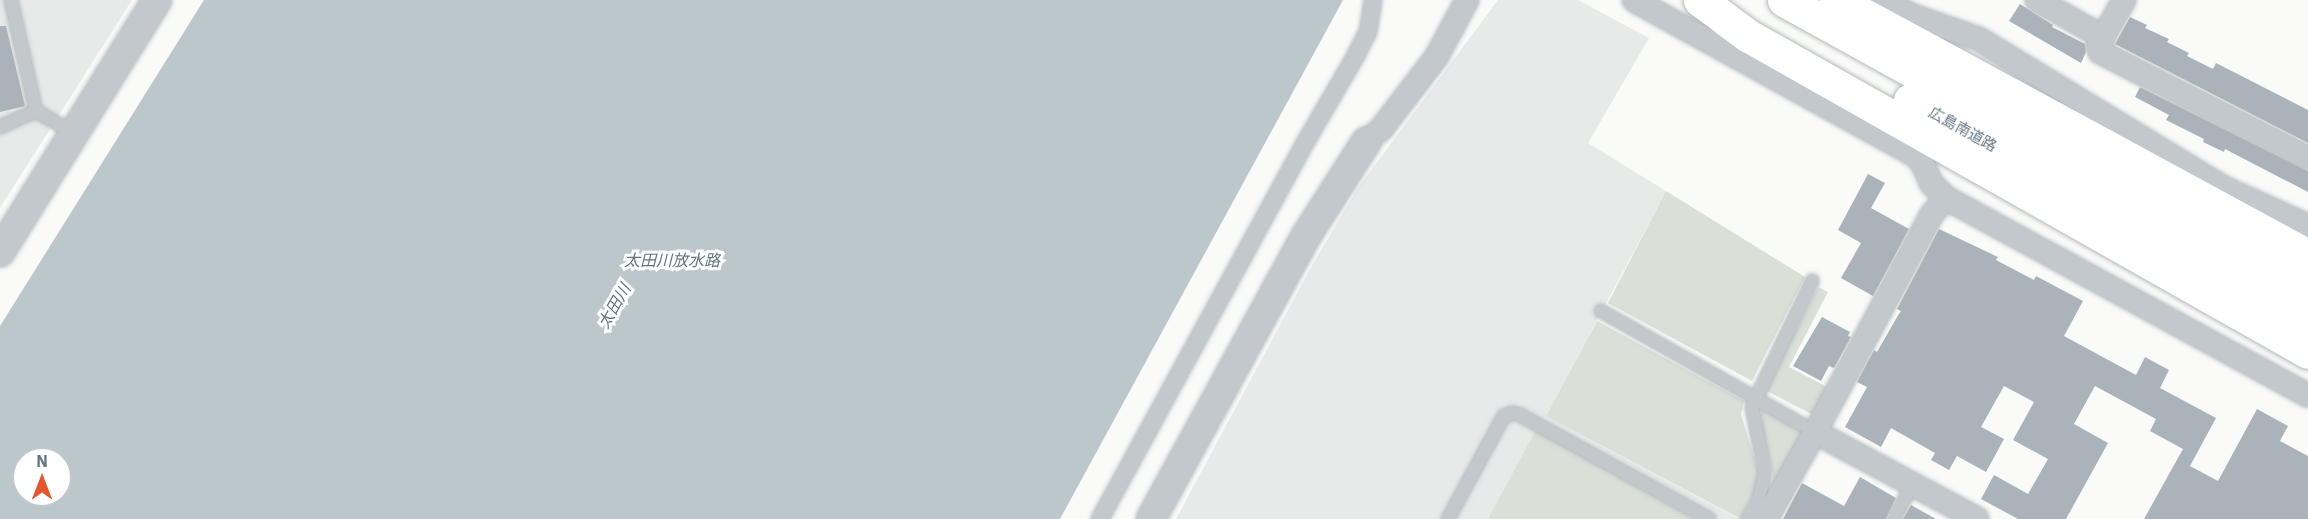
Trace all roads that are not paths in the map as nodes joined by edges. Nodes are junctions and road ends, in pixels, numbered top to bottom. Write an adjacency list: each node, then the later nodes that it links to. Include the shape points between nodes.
1 (11, 0): 16 (lane)
2 (157, 0): 19 (street)
3 (1373, 0): 36 (street, via 1368,32 1355,57)
4 (1457, 0): 20 (street, via 1375,121)
5 (1467, 0): 20 (street, via 1437,56 1382,128)
6 (1634, 0): 22 (street, via 1915,155 1931,183)
7 (1700, 0): 31 (highway, via 1746,35)
8 (1723, 0): 24 (highway, 広島南道路)
9 (1784, 0): 24 (highway, 広島南道路)
10 (1836, 0): 17 (highway)
11 (2037, 0): 14 (street)
12 (2124, 0): 14 (street)
13 (1894, 3): 15 (street, via 1979,39)
14 (2103, 38): 21 (street, via 2098,46 2100,52)
15 (2091, 107): 17 (street, via 2071,118); 23 (street, via 2222,187)
16 (36, 111): 18 (lane); 19 (lane)
17 (2054, 118): 26 (highway)
18 (0, 127)
19 (74, 133): 25 (street)
20 (1366, 142): 37 (street, via 1306,236)
21 (2308, 158)
22 (1946, 198): 32 (street); 34 (street, via 1932,214)
23 (2308, 226)
24 (2207, 248): 28 (highway); 30 (highway)
25 (0, 252)
26 (2308, 256)
27 (1812, 281): 33 (lane)
28 (2308, 289)
29 (1601, 311): 33 (lane)
30 (2308, 318)
31 (2308, 352)
32 (2308, 395)
33 (1755, 398): 34 (lane); 40 (lane, via 1752,416 1766,473)
34 (1815, 432): 35 (street); 41 (street)
35 (1913, 484): 42 (lane); 43 (street)
36 (1100, 519)
37 (1151, 519)
38 (1448, 519): 39 (lane, via 1504,416 1512,413)
39 (1709, 519)
40 (1748, 519)
41 (1766, 519)
42 (1894, 519)
43 (1977, 519)

